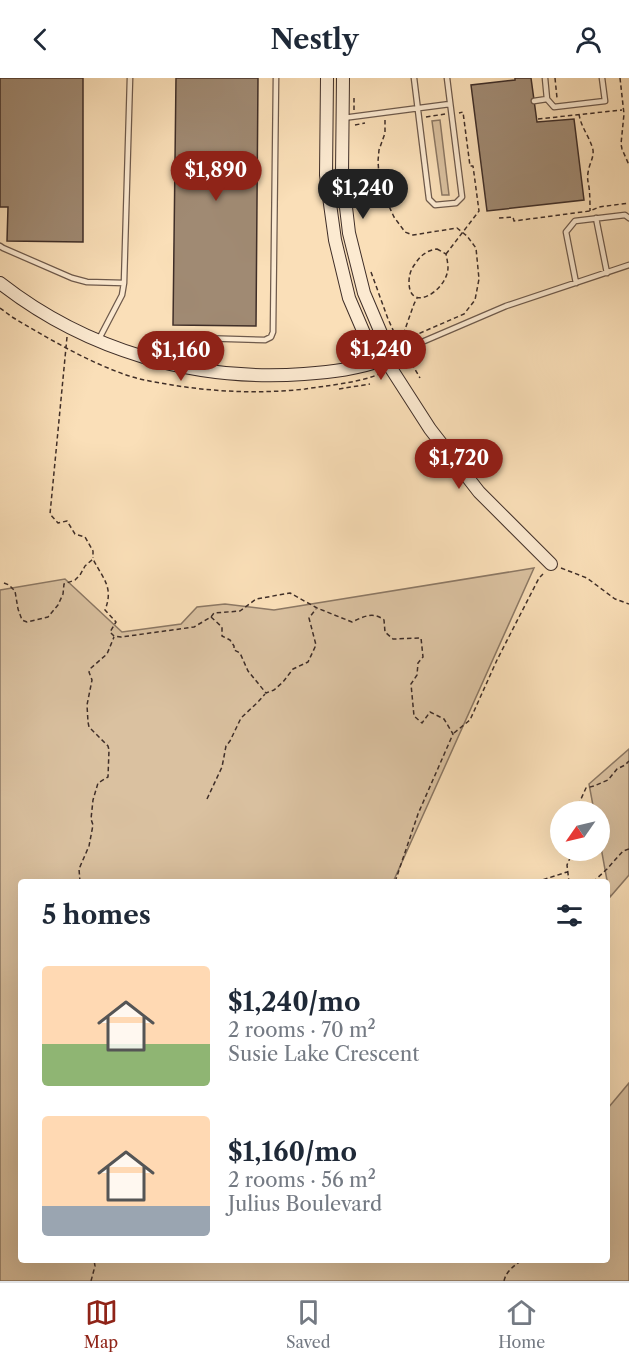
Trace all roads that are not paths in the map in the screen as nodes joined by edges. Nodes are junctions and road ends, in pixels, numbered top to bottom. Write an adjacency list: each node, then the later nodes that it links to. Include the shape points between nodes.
1 (130, 78): 20 (lane)
2 (276, 78): 24 (lane, via 273,332 265,340 198,338 183,347)
3 (327, 78): 23 (street, via 326,175 335,240 349,298 367,340)
4 (343, 78): 13 (street)
5 (414, 78): 12 (lane)
6 (447, 78): 11 (lane)
7 (544, 78): 9 (lane)
8 (602, 78): 9 (lane, via 605,101 554,106)
9 (547, 99): 10 (lane)
10 (534, 101)
11 (450, 104): 12 (lane); 12 (lane, via 462,196 456,203 435,206 429,199)
12 (418, 108): 13 (lane)
13 (349, 118): 23 (street, via 342,173 350,233 364,293 381,333)
14 (596, 218): 15 (lane); 18 (lane); 21 (lane, via 575,221 566,232)
15 (629, 218)
16 (0, 246): 20 (lane, via 72,278)
17 (629, 265): 18 (lane)
18 (607, 273): 21 (lane)
19 (0, 283): 22 (street, via 36,309)
20 (124, 283): 22 (lane, via 122,296)
21 (576, 283): 23 (lane, via 506,306)
22 (98, 341): 24 (street)
23 (385, 359): 24 (street, via 348,369 283,375 227,374); 25 (street, via 430,429 479,492)
24 (168, 364)
25 (551, 564)

